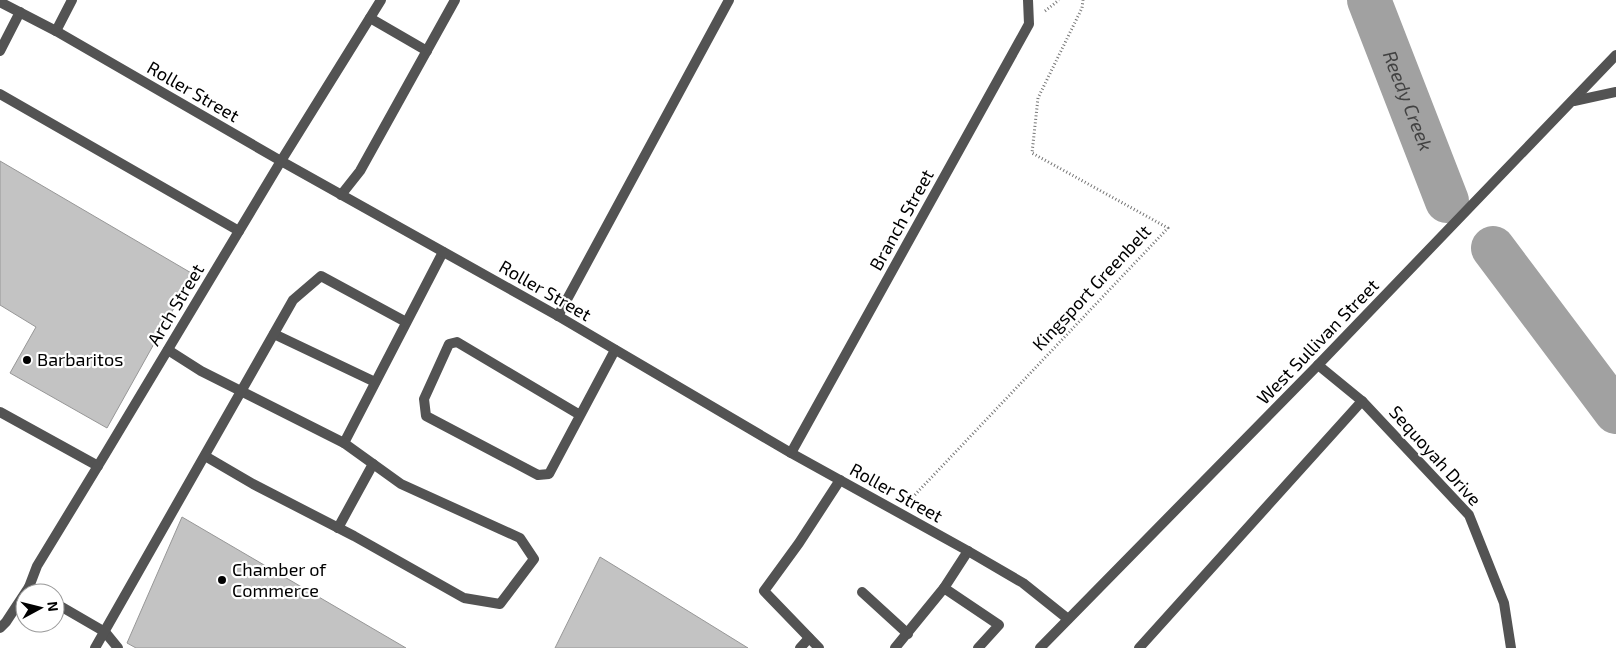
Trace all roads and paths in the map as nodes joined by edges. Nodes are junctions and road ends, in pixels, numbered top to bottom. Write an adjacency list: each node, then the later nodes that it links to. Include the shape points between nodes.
1 (72, 0): 10 (street)
2 (382, 0): 9 (street, Arch Street)
3 (455, 0): 12 (street)
4 (728, 0): 21 (street)
5 (1028, 0): 33 (street, Branch Street, via 1029,24)
6 (1083, 0): 38 (path, Kingsport Greenbelt, via 1038,98 1032,153 1168,228)
7 (0, 2): 8 (street, Roller Street)
8 (20, 12): 10 (street, Roller Street); 11 (street)
9 (370, 18): 12 (street); 17 (street, Arch Street)
10 (56, 31): 17 (street, Roller Street)
11 (0, 51)
12 (427, 51): 18 (street, via 360,171)
13 (1616, 55): 16 (street, West Sullivan Street)
14 (1616, 92): 16 (street)
15 (0, 94): 19 (street)
16 (1574, 101): 26 (street, West Sullivan Street)
17 (281, 162): 18 (street, Roller Street); 19 (street, Arch Street)
18 (341, 195): 20 (street, Roller Street)
19 (239, 231): 24 (street, Arch Street)
20 (443, 252): 21 (street, Roller Street); 22 (street)
21 (558, 316): 25 (street, Roller Street)
22 (406, 322): 23 (street, via 321,276 293,300); 27 (street)
23 (274, 334): 27 (street); 28 (street)
24 (168, 350): 28 (street); 36 (street, Arch Street)
25 (615, 350): 31 (street); 33 (street, Roller Street)
26 (1318, 365): 29 (street, Sequoyah Drive); 46 (street, West Sullivan Street)
27 (375, 382): 32 (street)
28 (241, 392): 32 (street); 34 (street)
29 (1362, 401): 58 (street); 59 (street, Sequoyah Drive, via 1469,515 1504,602)
30 (0, 412): 36 (street)
31 (580, 415): 31 (street, via 549,474 538,475 426,416 424,399 449,344 457,342)
32 (344, 443): 35 (street)
33 (791, 453): 37 (street, Roller Street)
34 (205, 456): 39 (street); 48 (street)
35 (373, 464): 39 (street); 39 (street, via 401,484 520,538 534,559 500,604 464,598)
36 (98, 466): 41 (street, Arch Street, via 37,566)
37 (840, 480): 38 (street, Roller Street); 50 (street, via 764,591)
38 (899, 512): 40 (street, Roller Street)
39 (338, 528)
40 (968, 551): 42 (street); 46 (street, Roller Street, via 1023,583)
41 (31, 583)
42 (944, 588): 49 (street); 56 (street, via 999,625)
43 (862, 592): 49 (street)
44 (15, 608): 47 (street, Arch Street)
45 (65, 609): 48 (street)
46 (1068, 619): 57 (street, West Sullivan Street)
47 (0, 628)
48 (104, 632): 51 (street); 52 (street)
49 (908, 634): 55 (street)
50 (809, 638): 53 (street); 54 (street)
51 (94, 648)
52 (118, 648)
53 (800, 648)
54 (818, 648)
55 (896, 648)
56 (978, 648)
57 (1040, 648)
58 (1139, 648)
59 (1511, 648)

